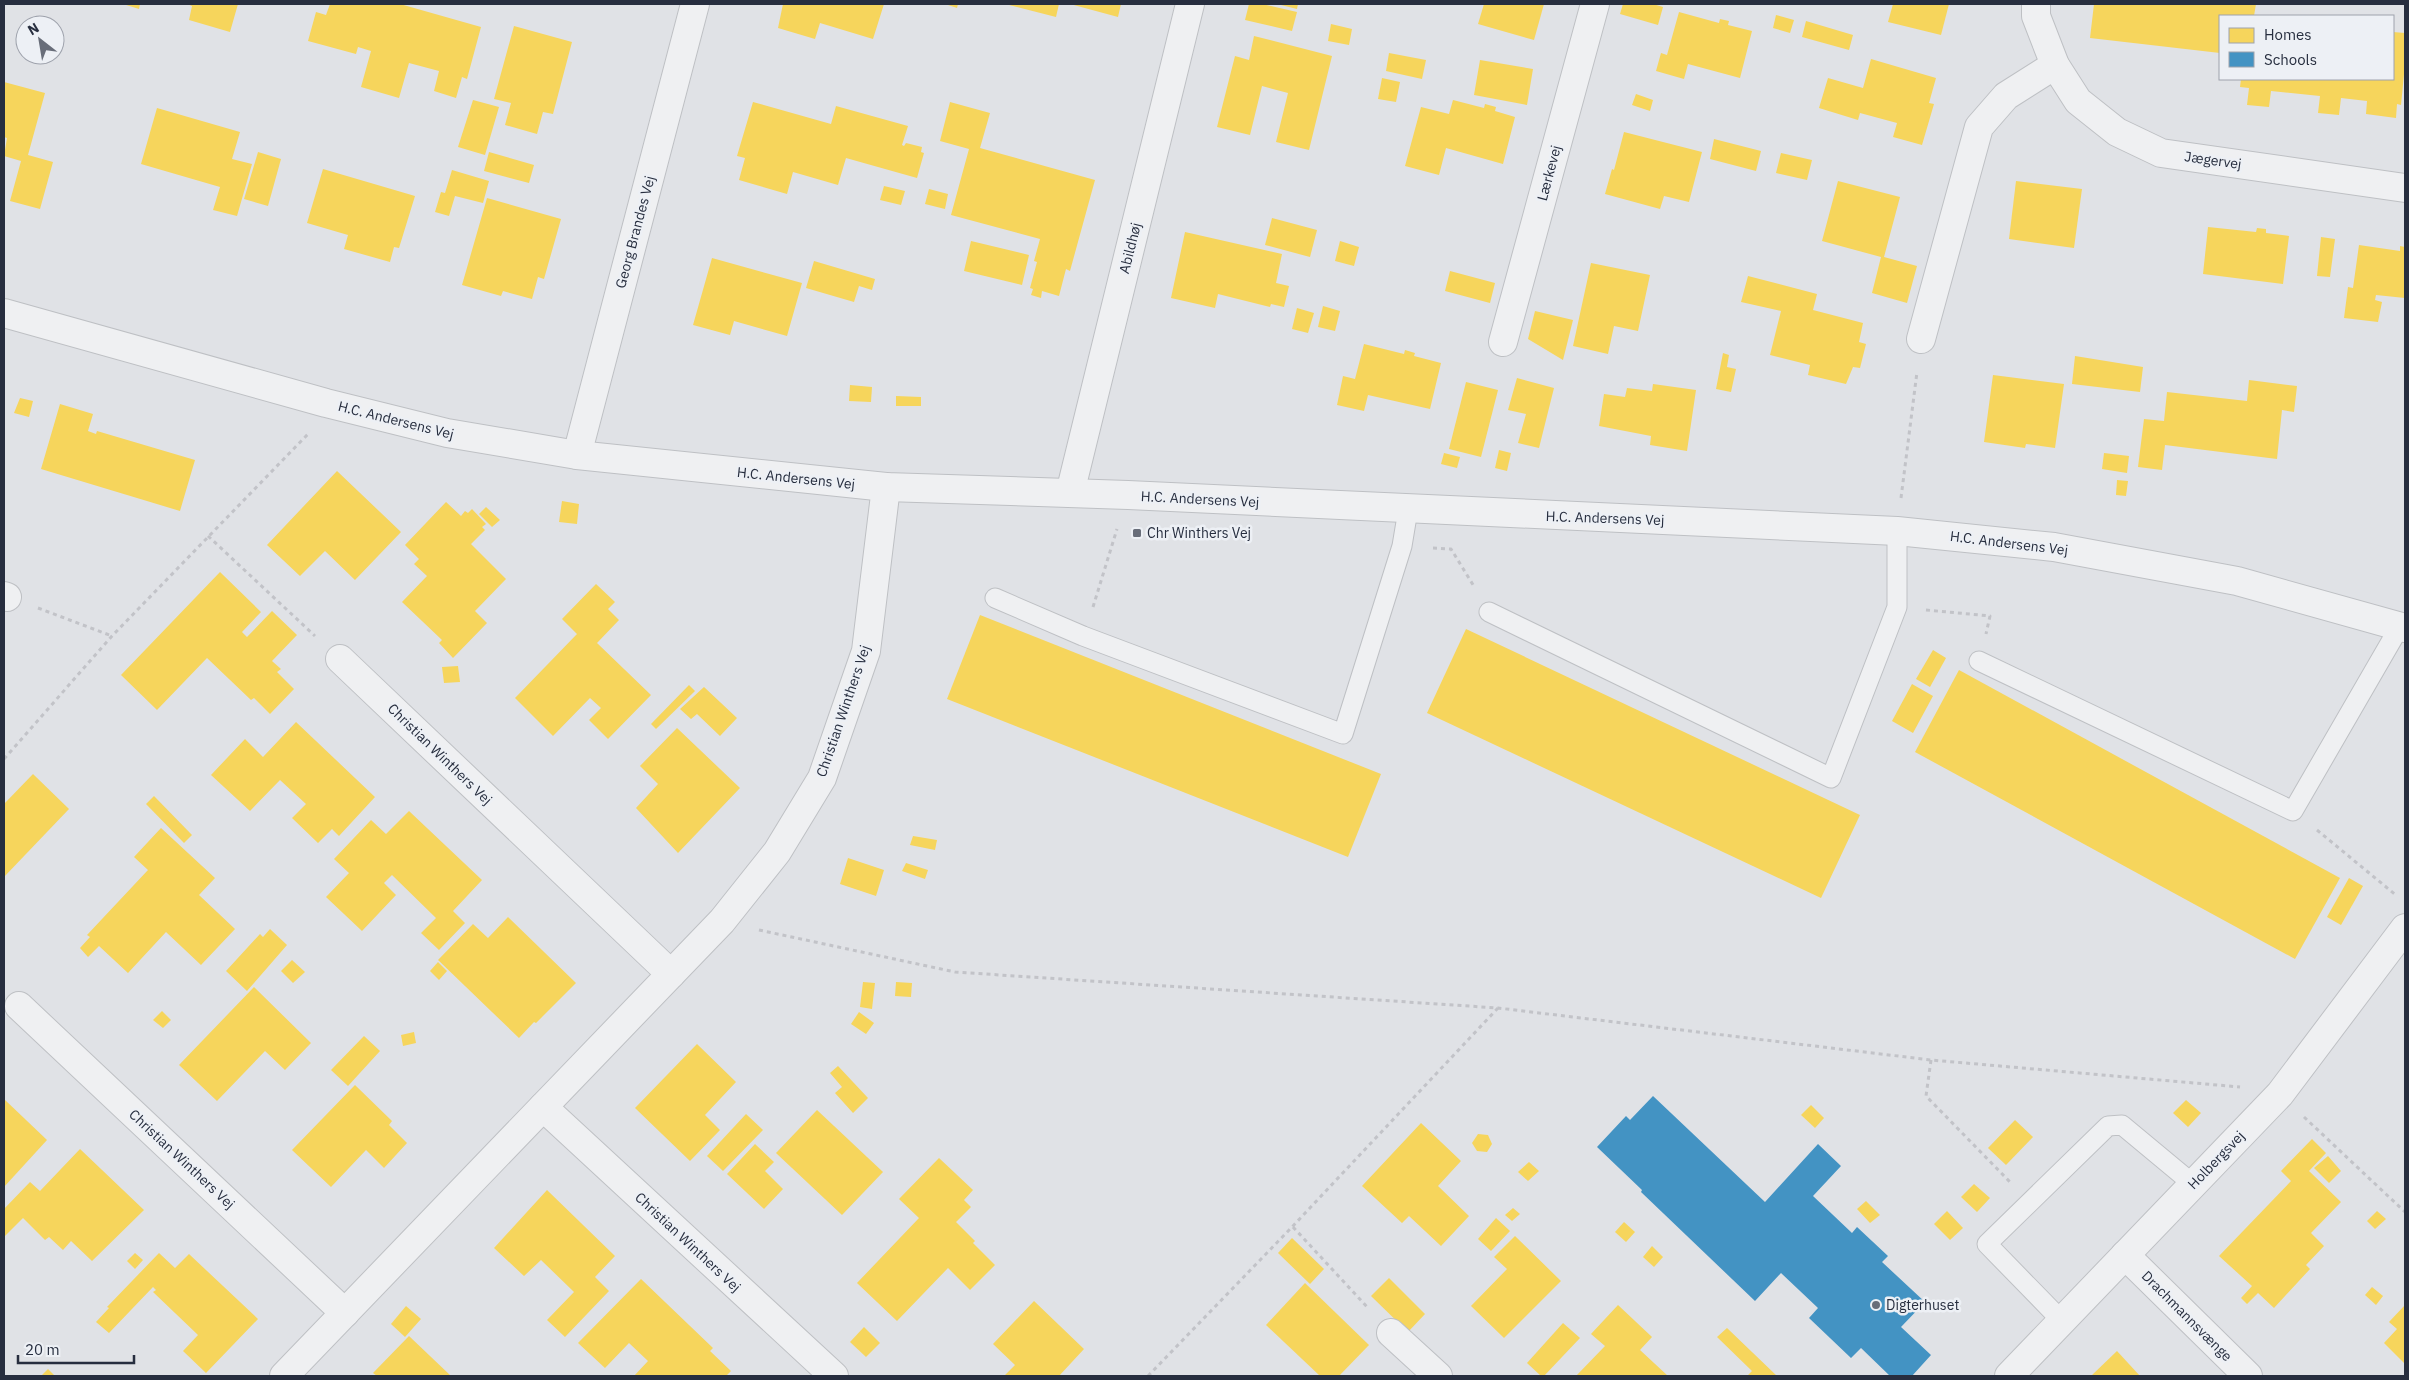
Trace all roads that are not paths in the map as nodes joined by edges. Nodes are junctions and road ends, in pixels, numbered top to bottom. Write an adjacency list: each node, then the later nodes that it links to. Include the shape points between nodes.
1 (1190, 4): 12 (street, Abildhøj)
2 (1595, 4): 9 (street, Lærkevej)
3 (2036, 4): 5 (street, Jægervej, via 2036,16)
4 (687, 6): 10 (street, Georg Brandes Vej)
5 (2055, 65): 6 (street, Jægervej, via 2078,101 2117,132 2161,153); 8 (street, via 2006,96 1979,127)
6 (2405, 188)
7 (4, 313): 10 (street, H.C. Andersens Vej, via 326,403 447,433)
8 (1921, 340)
9 (1503, 342)
10 (577, 455): 11 (street, H.C. Andersens Vej)
11 (886, 487): 12 (street, H.C. Andersens Vej); 21 (street, Christian Winthers Vej, via 866,651 822,778 777,852 722,922)
12 (1070, 493): 13 (street, H.C. Andersens Vej)
13 (1408, 510): 14 (street, H.C. Andersens Vej); 15 (lane, via 1402,546 1343,734 1083,636)
14 (1897, 531): 16 (lane, via 1897,607 1831,778); 17 (street, H.C. Andersens Vej, via 2054,546 2217,577)
15 (995, 598)
16 (1489, 612)
17 (2403, 627): 19 (lane, via 2293,811)
18 (340, 659): 21 (street, Christian Winthers Vej)
19 (1979, 661)
20 (2405, 928): 24 (street, Holbergsvej, via 2280,1094)
21 (671, 974): 23 (street, Christian Winthers Vej)
22 (19, 1006): 26 (street, Christian Winthers Vej)
23 (543, 1107): 26 (street, Christian Winthers Vej); 30 (street, Christian Winthers Vej)
24 (2193, 1184): 25 (street, Holbergsvej); 27 (lane, via 2122,1125 2108,1126 1987,1244)
25 (2125, 1255): 27 (street, Holbergsvej); 33 (street, Drachmannsvænge)
26 (346, 1312): 29 (street, Christian Winthers Vej)
27 (2062, 1321): 32 (street, Holbergsvej)
28 (1391, 1333): 31 (street)
29 (284, 1376)
30 (834, 1376)
31 (1438, 1376)
32 (2009, 1376)
33 (2248, 1376)

